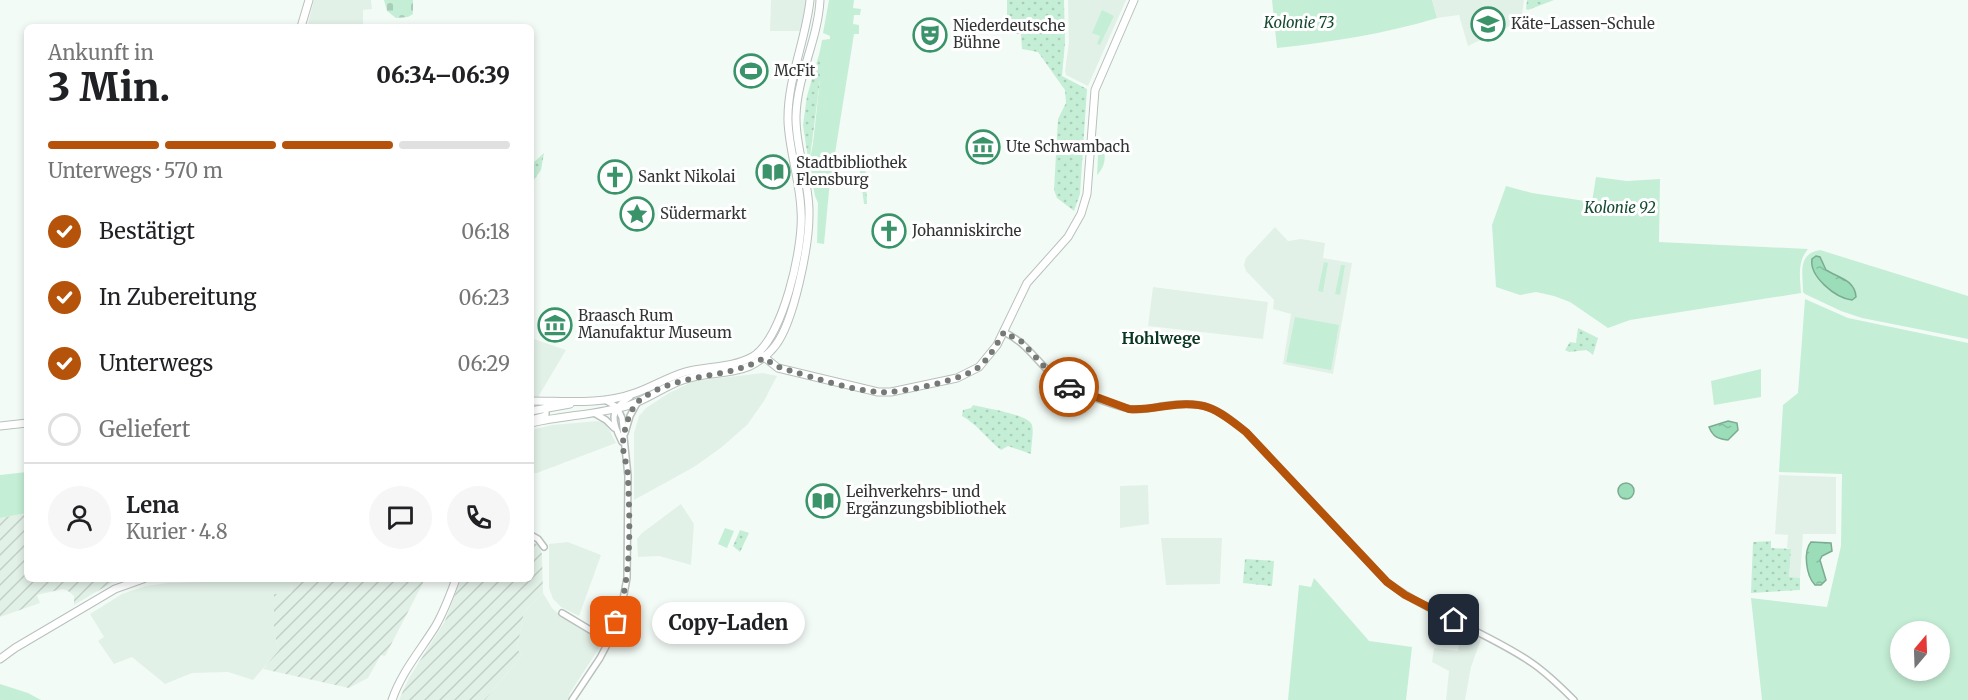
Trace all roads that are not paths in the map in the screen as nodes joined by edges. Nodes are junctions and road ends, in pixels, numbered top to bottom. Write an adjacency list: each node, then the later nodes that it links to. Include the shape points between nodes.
1 (309, 0): 5 (main road)
2 (810, 0): 7 (main road, via 788,119 801,203 800,242 777,326)
3 (820, 0): 7 (main road, via 796,114 809,203 808,239 785,327 776,345)
4 (1134, 0): 6 (main road, via 1095,90 1089,178 1081,214 1068,237 1027,283)
5 (302, 24)
6 (1004, 332): 7 (main road, via 988,357 969,374 891,392 867,390 788,370); 33 (street, via 1022,342 1060,382 1078,390 1139,410 1197,403 1229,418 1387,582 1519,655)
7 (764, 355): 8 (main road, via 685,372); 10 (main road, via 753,365 684,380)
8 (635, 393): 9 (main road); 13 (street)
9 (603, 400): 12 (main road); 13 (street)
10 (638, 401): 13 (main road); 21 (street)
11 (534, 402): 12 (main road)
12 (546, 404): 14 (main road); 16 (street, via 545,416)
13 (617, 408): 15 (main road); 20 (street); 21 (street, via 622,418)
14 (534, 410)
15 (594, 413): 17 (main road); 20 (street)
16 (534, 420)
17 (534, 421)
18 (24, 423): 19 (main road)
19 (0, 426)
20 (617, 430): 21 (street)
21 (623, 443): 27 (street, via 628,476 628,571 621,610)
22 (534, 537): 23 (street)
23 (544, 547)
24 (134, 582): 28 (main road, via 115,589)
25 (455, 582): 31 (main road, via 436,624 402,676)
26 (562, 613): 27 (street)
27 (608, 643): 32 (street)
28 (15, 648): 29 (main road); 30 (main road)
29 (0, 653)
30 (0, 659)
31 (392, 700)
32 (572, 700)
33 (1574, 700)

